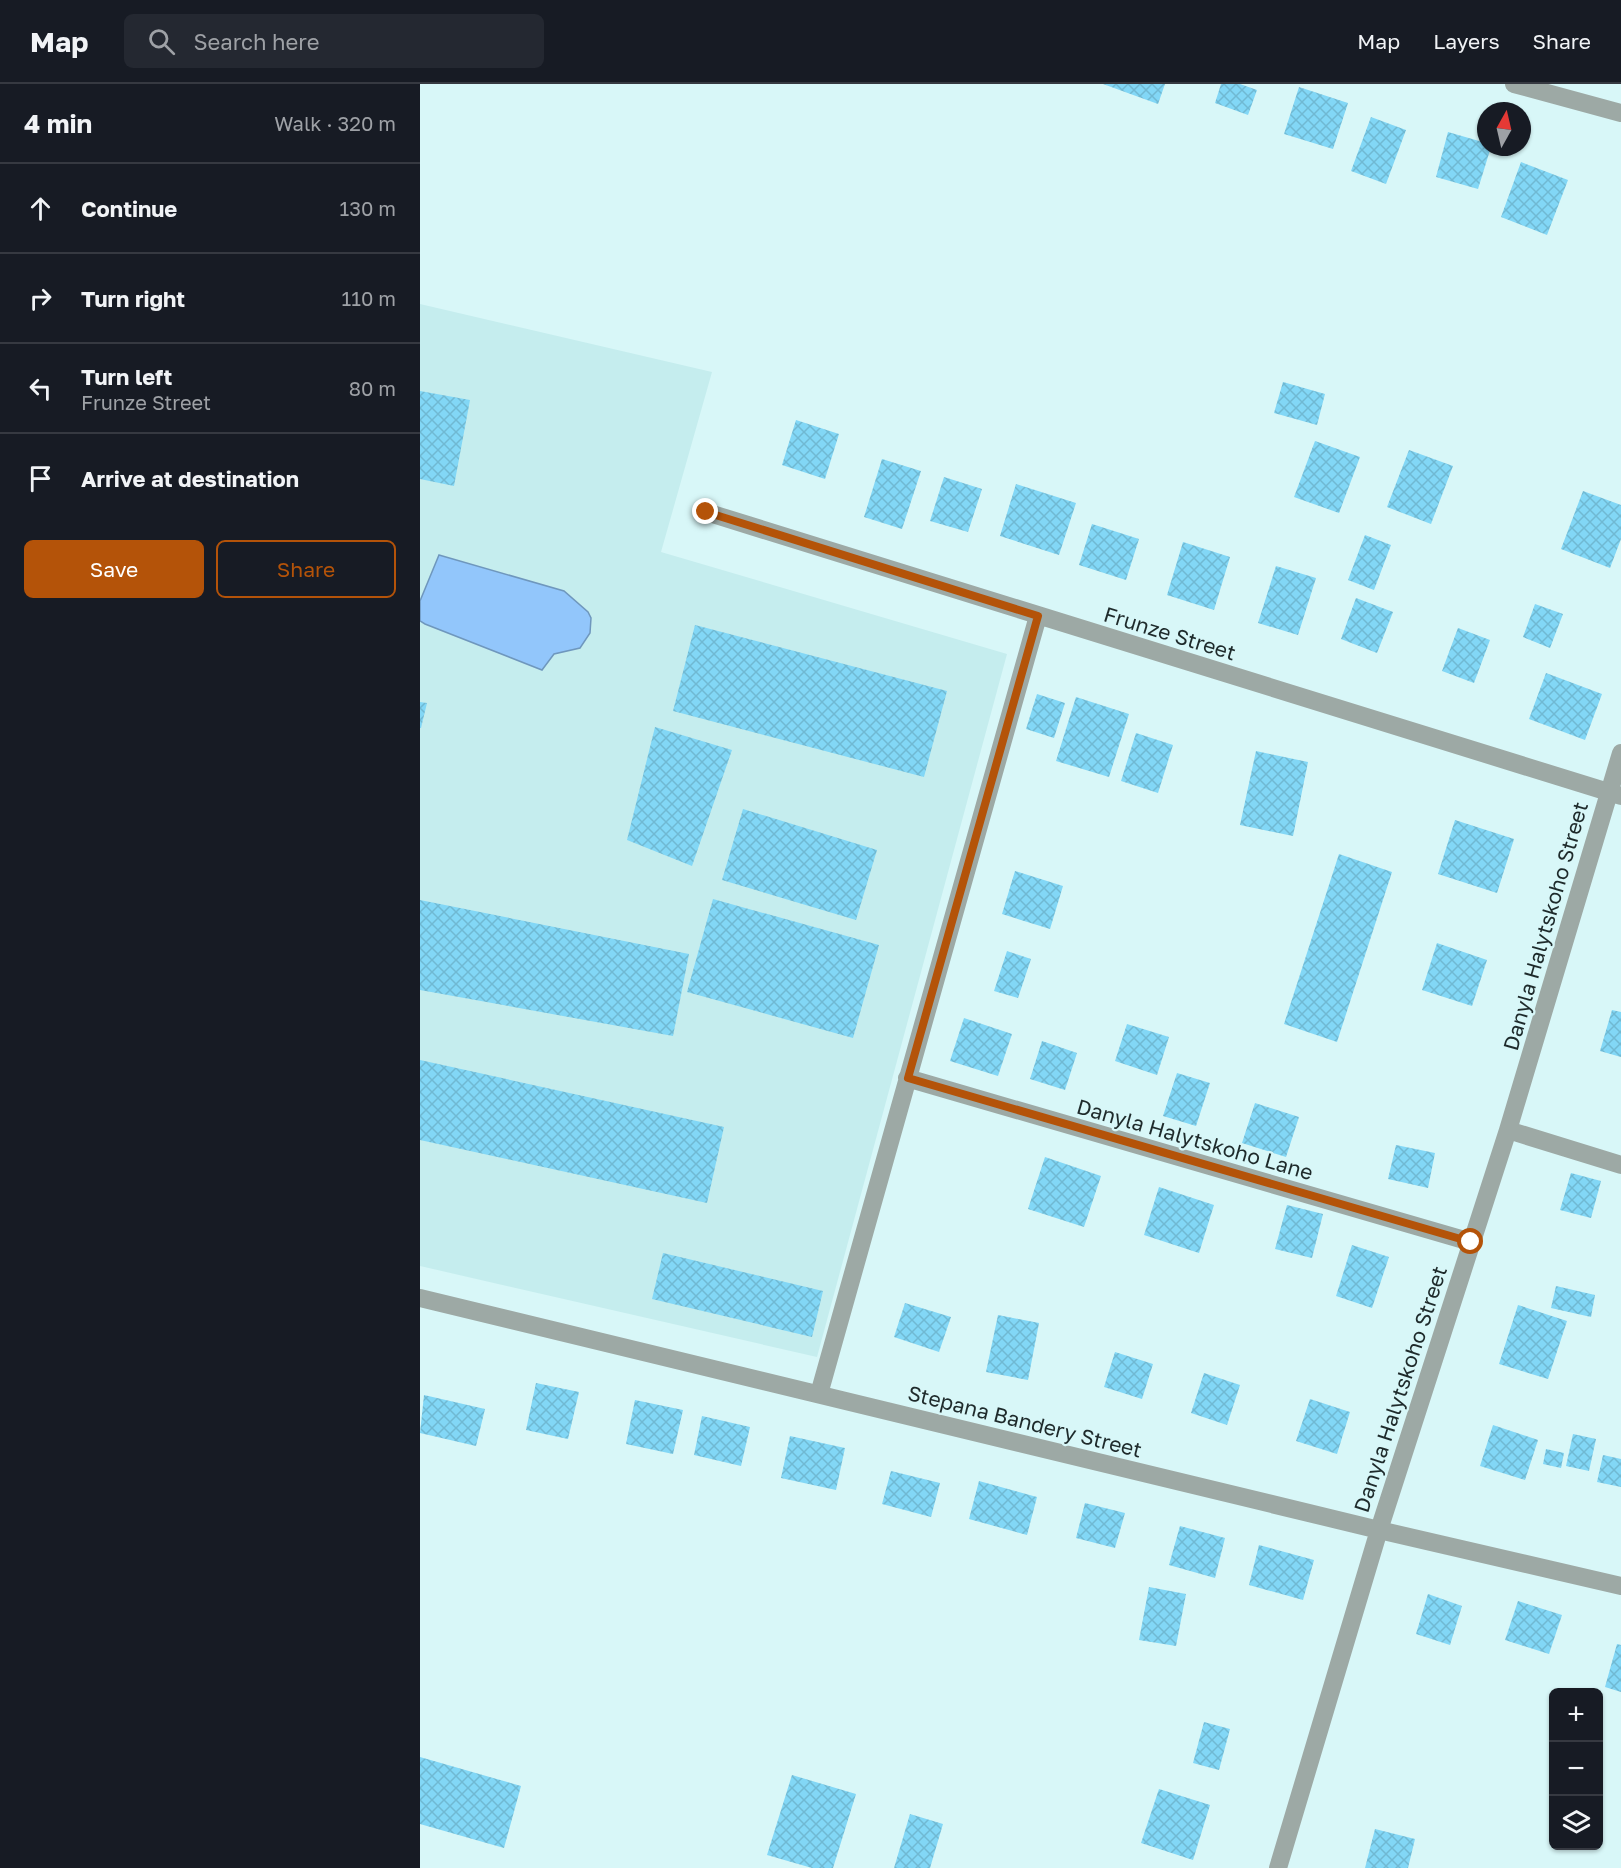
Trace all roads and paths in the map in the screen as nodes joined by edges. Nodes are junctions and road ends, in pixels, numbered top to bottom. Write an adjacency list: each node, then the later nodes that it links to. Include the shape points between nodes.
1 (1514, 84): 2 (street)
2 (1621, 113)
3 (706, 512): 4 (street, Frunze Street)
4 (1038, 616): 6 (street, Frunze Street); 7 (street)
5 (1621, 753): 6 (street, Danyla Halytskoho Street)
6 (1614, 794): 8 (street, Danyla Halytskoho Street)
7 (908, 1078): 10 (street, Danyla Halytskoho Lane); 12 (street)
8 (1508, 1130): 9 (street); 10 (street, Danyla Halytskoho Street)
9 (1621, 1165)
10 (1471, 1242): 13 (street, Danyla Halytskoho Street)
11 (420, 1298): 12 (street, Stepana Bandery Street)
12 (819, 1394): 13 (street, Stepana Bandery Street)
13 (1379, 1530): 14 (street, Stepana Bandery Street); 15 (street, Danyla Halytskoho Street)
14 (1621, 1586)
15 (1278, 1868)

